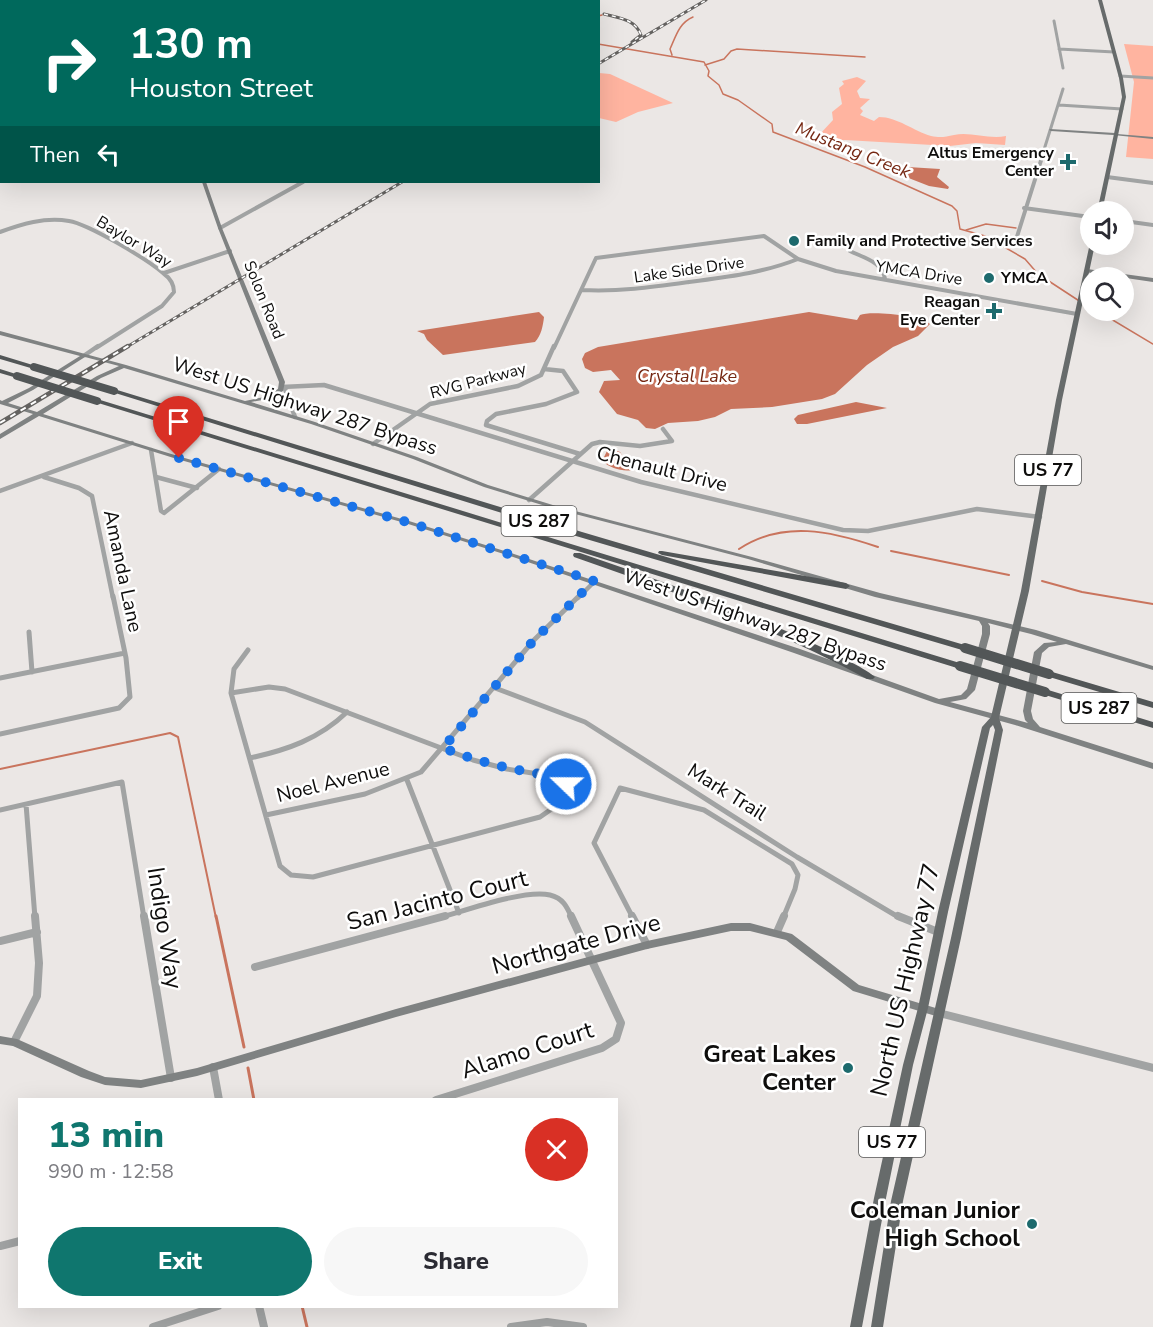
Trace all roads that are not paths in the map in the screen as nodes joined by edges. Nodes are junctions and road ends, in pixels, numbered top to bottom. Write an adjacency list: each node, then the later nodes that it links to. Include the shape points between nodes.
1 (1101, 0): 4 (main road)
2 (1054, 21): 3 (street)
3 (1059, 49): 4 (street); 5 (street)
4 (1114, 52): 6 (main road)
5 (1063, 68)
6 (1121, 77): 7 (street); 10 (main road)
7 (1153, 79)
8 (1063, 89): 9 (street)
9 (1059, 105): 10 (street); 11 (street)
10 (1122, 109): 12 (main road)
11 (1051, 130): 12 (main road); 19 (street)
12 (1115, 134): 13 (main road); 14 (main road)
13 (1153, 137)
14 (1107, 177): 17 (street); 18 (main road)
15 (204, 183): 23 (main road, Solon Road)
16 (301, 183): 23 (street)
17 (1153, 183)
18 (1102, 201)
19 (1024, 208): 20 (street); 26 (street)
20 (1080, 216)
21 (1134, 222): 22 (street)
22 (1153, 225)
23 (220, 228): 27 (main road, Solon Road)
24 (0, 232): 30 (street, Baylor Way, via 30,221 69,221 92,229)
25 (764, 236): 29 (street, YMCA Drive); 34 (street, RVG Parkway, via 597,258)
26 (1015, 243)
27 (230, 251): 30 (street); 44 (main road, Solon Road)
28 (850, 251): 32 (street, via 880,266)
29 (798, 260): 32 (street, YMCA Drive); 34 (street, Lake Side Drive, via 736,276 623,291)
30 (164, 273): 38 (street, Baylor Way, via 174,285 169,299)
31 (1134, 277): 33 (main road)
32 (885, 279): 36 (street, YMCA Drive)
33 (1153, 280)
34 (582, 290): 41 (street, RVG Parkway)
35 (1080, 303): 36 (main road, North US Highway 77 / US 77)
36 (1078, 312): 63 (main road, North US Highway 77 / US 77)
37 (0, 333): 38 (main road, West US Highway 287 Bypass)
38 (85, 355): 40 (main road, West US Highway 287 Bypass); 43 (main road)
39 (0, 357): 43 (highway, US 287, bridge)
40 (124, 366): 45 (main road, West US Highway 287 Bypass); 48 (main road)
41 (544, 369): 47 (street, RVG Parkway, via 541,375 518,386 445,399); 55 (street, via 563,371 577,392 546,404 496,414 486,425)
42 (0, 371): 65 (highway, US 287, bridge)
43 (57, 374): 46 (main road); 64 (highway, US 287, bridge)
44 (282, 387): 45 (main road, via 266,398); 47 (street, Chenault Drive, via 324,385); 49 (street)
45 (241, 401): 49 (main road, West US Highway 287 Bypass)
46 (1, 402): 48 (main road, West US Highway 287 Bypass)
47 (417, 413): 53 (street, RVG Parkway); 56 (street, Chenault Drive)
48 (38, 414): 51 (main road); 52 (main road, West US Highway 287 Bypass)
49 (295, 417): 53 (main road, West US Highway 287 Bypass)
50 (663, 429): 55 (street, via 672,441 640,446 596,442)
51 (0, 437)
52 (132, 443): 54 (main road, West US Highway 287 Bypass); 58 (street)
53 (373, 444): 62 (main road, West US Highway 287 Bypass)
54 (151, 450): 57 (main road, West US Highway 287 Bypass); 59 (street)
55 (580, 454): 56 (street)
56 (572, 462): 62 (street); 63 (street, Chenault Drive, via 843,530 868,531 977,509)
57 (219, 469): 60 (street); 66 (main road, West US Highway 287 Bypass, via 407,522)
58 (44, 477): 61 (street); 73 (street, Amanda Lane, via 92,496)
59 (156, 477): 60 (street); 60 (street, via 164,513)
60 (197, 489)
61 (0, 491)
62 (529, 500): 67 (main road, West US Highway 287 Bypass)
63 (1040, 517): 69 (main road, North US Highway 77 / US 77)
64 (569, 530): 67 (highway, via 658,552); 81 (highway, US 287, bridge)
65 (528, 535): 76 (highway, via 768,628); 84 (highway, US 287, bridge)
66 (594, 581): 76 (main road, West US Highway 287 Bypass); 78 (street, via 534,640)
67 (846, 586): 68 (main road, West US Highway 287 Bypass)
68 (981, 619): 69 (main road, West US Highway 287 Bypass); 80 (main road, via 987,629 971,690 963,697)
69 (1016, 628): 71 (main road, West US Highway 287 Bypass); 83 (main road, North US Highway 77 / US 77)
70 (29, 632): 75 (street)
71 (1068, 642): 74 (main road, West US Highway 287 Bypass); 85 (main road, via 1047,645 1038,652 1027,716 1031,724)
72 (248, 650): 79 (street, via 233,665)
73 (125, 653): 75 (street); 86 (street, Amanda Lane, via 131,691 126,704 92,716)
74 (1153, 668)
75 (32, 672): 77 (street)
76 (870, 677): 80 (main road, West US Highway 287 Bypass)
77 (0, 678)
78 (495, 688): 87 (street); 100 (street, Mark Trail, via 585,722 873,902 906,921)
79 (231, 693): 82 (street, via 285,688); 88 (street)
80 (938, 701): 83 (main road, West US Highway 287 Bypass)
81 (1153, 705)
82 (347, 712): 87 (street); 88 (street, via 320,736 289,750)
83 (995, 718): 85 (main road, West US Highway 287 Bypass); 95 (main road, North US Highway 77 / US 77, via 986,727); 96 (main road, North US Highway 77 / US 77, via 999,730)
84 (1153, 725)
85 (1044, 731): 89 (main road, West US Highway 287 Bypass)
86 (0, 734)
87 (443, 748): 90 (street, via 421,772); 94 (street, via 507,769 558,777 566,784 553,808 540,817)
88 (250, 758): 93 (street)
89 (1153, 766)
90 (407, 780): 93 (street, Noel Avenue); 94 (street)
91 (26, 804): 92 (street); 98 (street); 111 (street, Indigo Way, via 122,783)
92 (0, 810)
93 (266, 815): 94 (street, via 280,866 291,875 313,877)
94 (433, 846): 97 (street)
95 (950, 883): 96 (main road); 100 (main road, North US Highway 77 / US 77)
96 (967, 889): 106 (main road, North US Highway 77 / US 77)
97 (459, 913): 103 (street, San Jacinto Court, via 532,893 552,895 568,908); 104 (street, San Jacinto Court)
98 (37, 932): 101 (street); 108 (street, via 38,996)
99 (777, 932): 102 (main road, Northgate Drive, via 731,927); 102 (street, via 795,889 798,875 792,864 704,810 620,788 594,843); 105 (main road, Northgate Drive, via 801,944 856,988)
100 (938, 932): 105 (main road, North US Highway 77 / US 77)
101 (0, 941)
102 (647, 945): 103 (main road, Northgate Drive)
103 (593, 961): 109 (main road, Northgate Drive); 113 (street, Alamo Court, via 621,1023 616,1039 602,1048)
104 (255, 967)
105 (923, 1008): 106 (main road, Northgate Drive); 122 (main road, North US Highway 77 / US 77, via 880,1198)
106 (939, 1013): 110 (street, Northgate Drive); 123 (main road, North US Highway 77 / US 77, via 897,1201)
107 (0, 1040): 108 (main road, Northgate Drive)
108 (14, 1042): 111 (main road, Northgate Drive, via 105,1081 141,1084)
109 (213, 1067): 111 (main road, Northgate Drive); 112 (street)
110 (1153, 1068)
111 (171, 1079)
112 (219, 1098)
113 (442, 1098)
114 (18, 1242): 115 (street)
115 (0, 1246)
116 (212, 1308): 118 (street)
117 (259, 1308): 119 (street)
118 (153, 1327)
119 (264, 1327)
120 (511, 1327): 121 (street, via 525,1322 565,1322)
121 (583, 1327)
122 (856, 1327)
123 (877, 1327)

